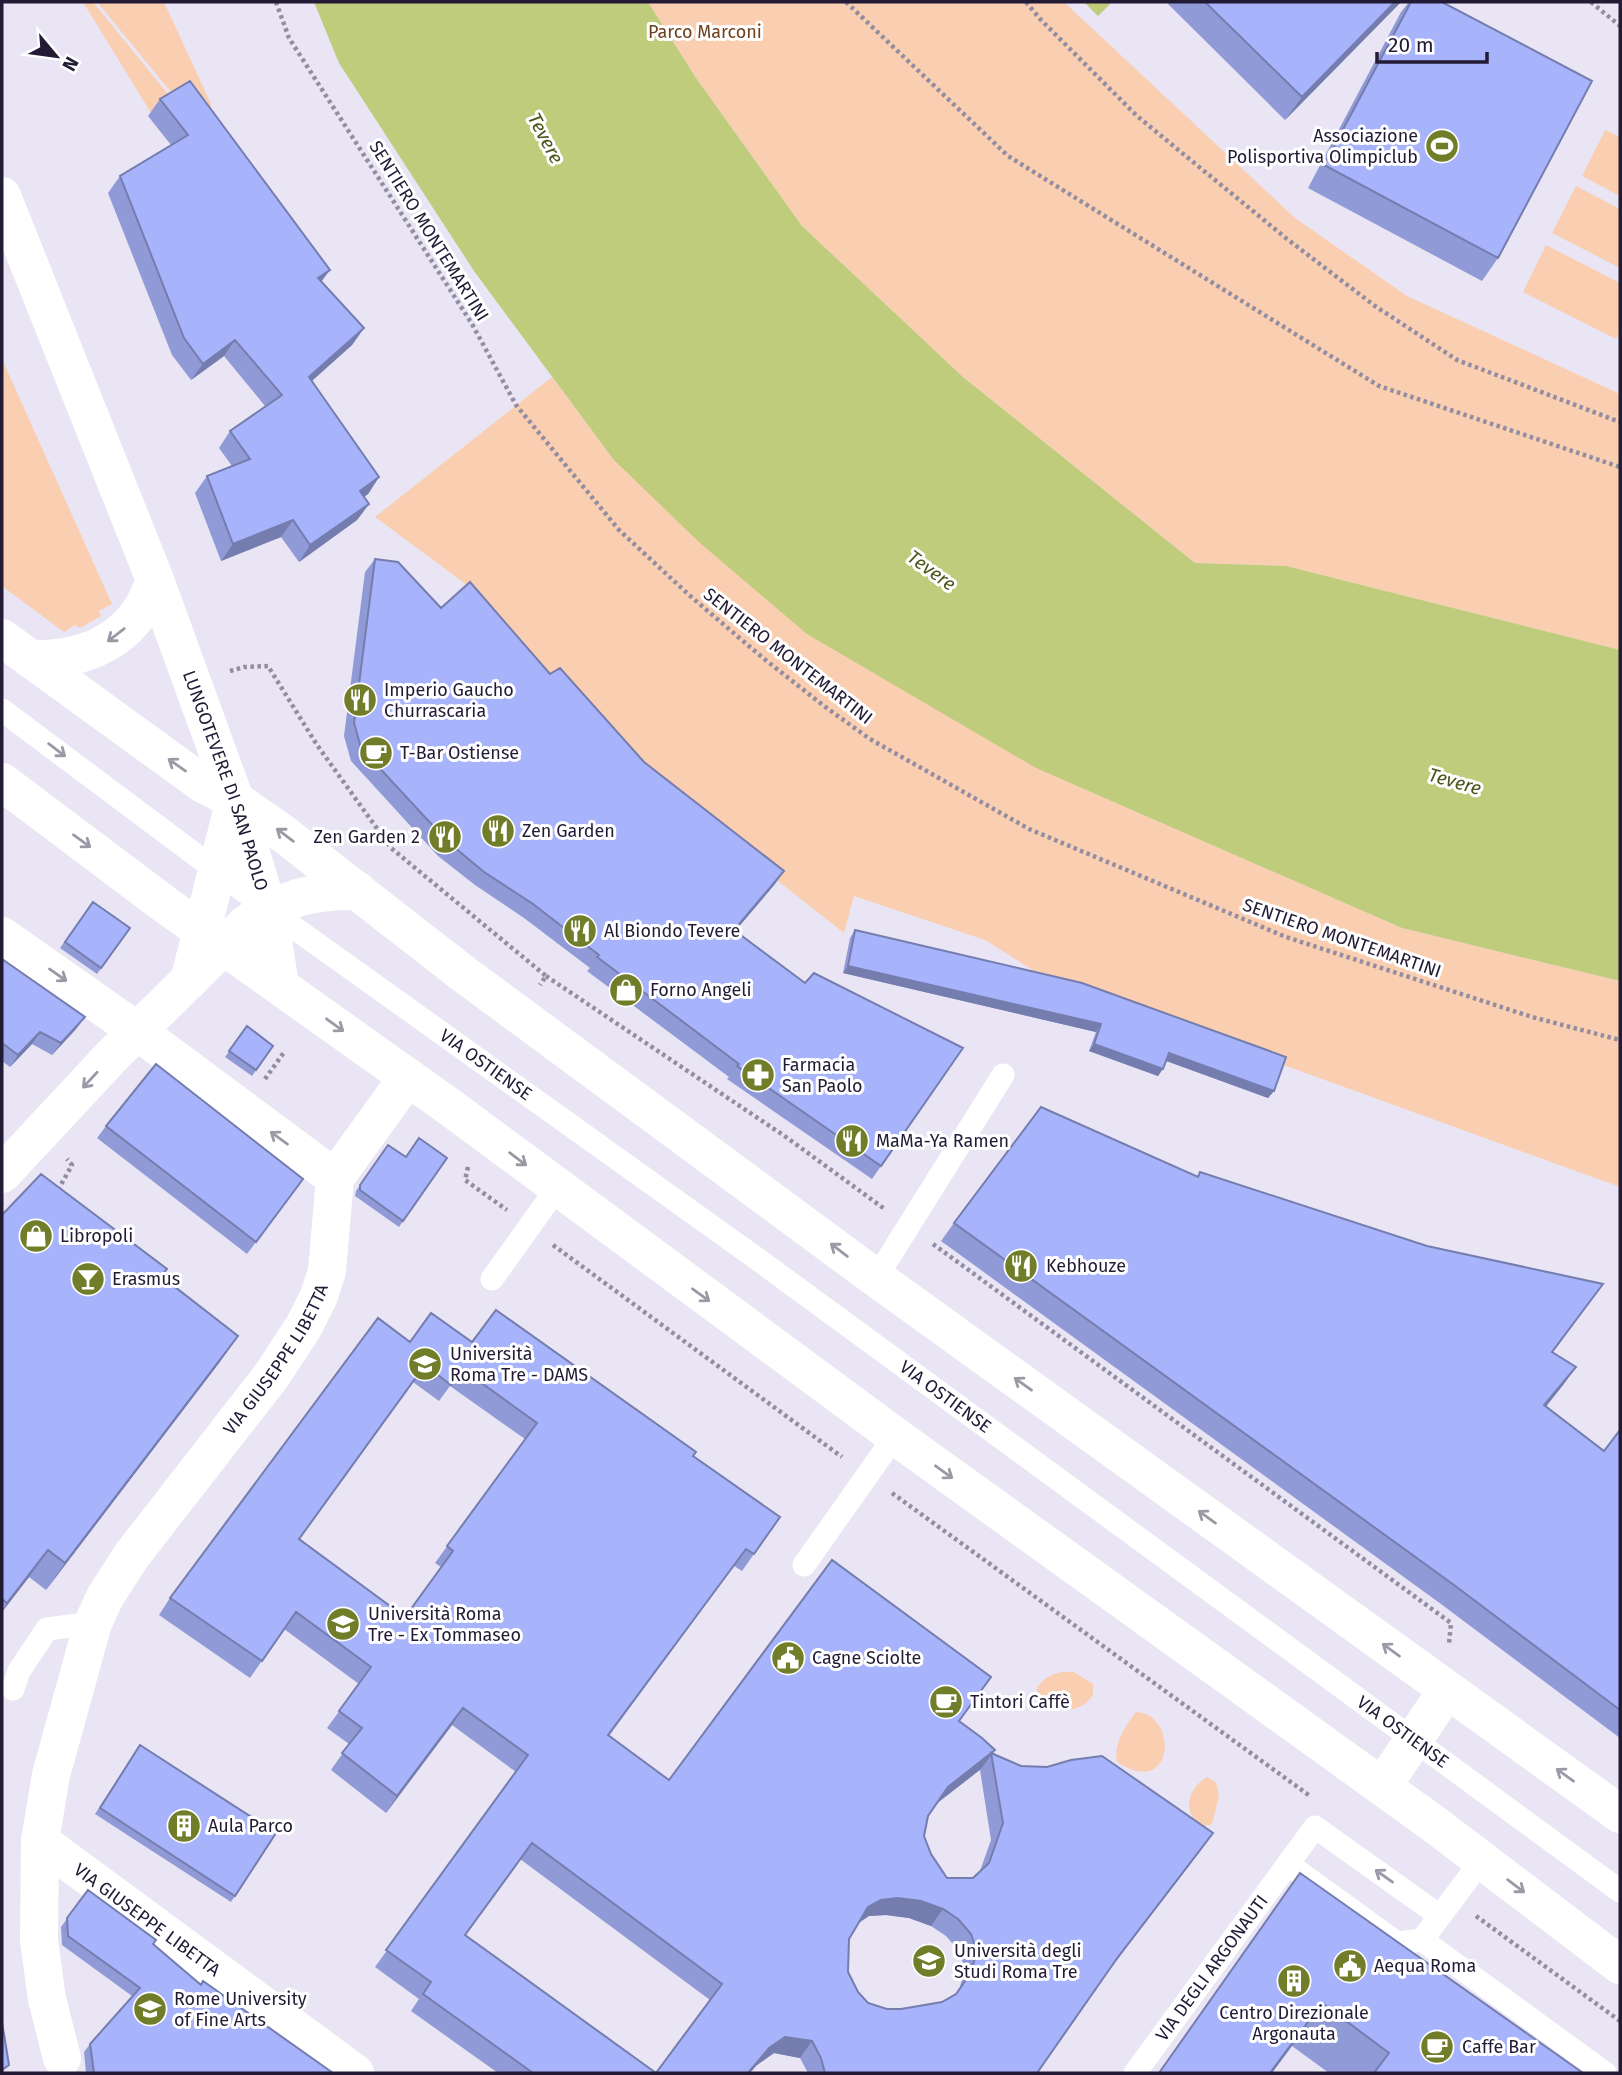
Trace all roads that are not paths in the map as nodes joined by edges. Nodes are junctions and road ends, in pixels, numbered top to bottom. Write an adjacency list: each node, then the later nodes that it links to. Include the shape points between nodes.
1 (2, 195): 2 (main road, LUNGOTEVERE DI SAN PAOLO)
2 (155, 580): 3 (main road, one-way to 3, via 141,610 103,644 68,658); 6 (main road, LUNGOTEVERE DI SAN PAOLO)
3 (16, 648): 6 (main road, one-way to 3, via 203,783)
4 (2, 710): 7 (lane, VIA OSTIENSE, one-way to 7)
5 (4, 787): 11 (main road, one-way to 11)
6 (236, 800): 7 (main road); 8 (main road, one-way to 6); 9 (main road, LUNGOTEVERE DI SAN PAOLO)
7 (217, 870): 9 (lane, VIA OSTIENSE); 11 (main road)
8 (358, 891): 9 (main road, via 312,893); 19 (main road, one-way to 8)
9 (268, 909): 11 (main road); 12 (main road, LUNGOTEVERE DI SAN PAOLO); 26 (lane, VIA OSTIENSE, via 756,1258)
10 (2, 936): 13 (main road, one-way to 13)
11 (213, 937): 12 (main road); 13 (main road, via 189,981)
12 (280, 985): 15 (main road, one-way to 15)
13 (137, 1031): 16 (main road, one-way to 16); 17 (main road, one-way to 13)
14 (1003, 1075): 19 (lane)
15 (408, 1077): 17 (main road); 18 (main road, one-way to 18)
16 (2, 1174)
17 (335, 1178): 23 (main road, VIA GIUSEPPE LIBETTA, via 327,1271 309,1317 272,1375 132,1555)
18 (557, 1188): 20 (lane); 21 (main road, one-way to 21)
19 (876, 1278): 25 (main road, one-way to 19)
20 (492, 1279)
21 (895, 1436): 22 (lane); 27 (main road, one-way to 27)
22 (804, 1564)
23 (93, 1623): 24 (lane, via 47,1629 19,1671); 29 (main road, VIA GIUSEPPE LIBETTA, via 51,1775)
24 (13, 1689)
25 (1447, 1690): 26 (main road); 28 (main road, one-way to 25)
26 (1413, 1739): 27 (main road); 32 (lane, VIA OSTIENSE)
27 (1382, 1787): 30 (main road)
28 (1620, 1814)
29 (40, 1841): 36 (main road, VIA GIUSEPPE LIBETTA, via 39,1940); 37 (main road, VIA GIUSEPPE LIBETTA)
30 (1482, 1860): 33 (lane); 35 (main road, one-way to 35)
31 (1288, 1864): 33 (lane, VIA DEGLI ARGONAUTI, one-way to 31, via 1315,1827); 34 (lane, via 1397,1943); 38 (lane, VIA DEGLI ARGONAUTI)
32 (1620, 1891)
33 (1446, 1908): 34 (lane)
34 (1422, 1940): 39 (lane)
35 (1620, 1965)
36 (62, 2058)
37 (355, 2073)
38 (1135, 2073)
39 (1605, 2073)

